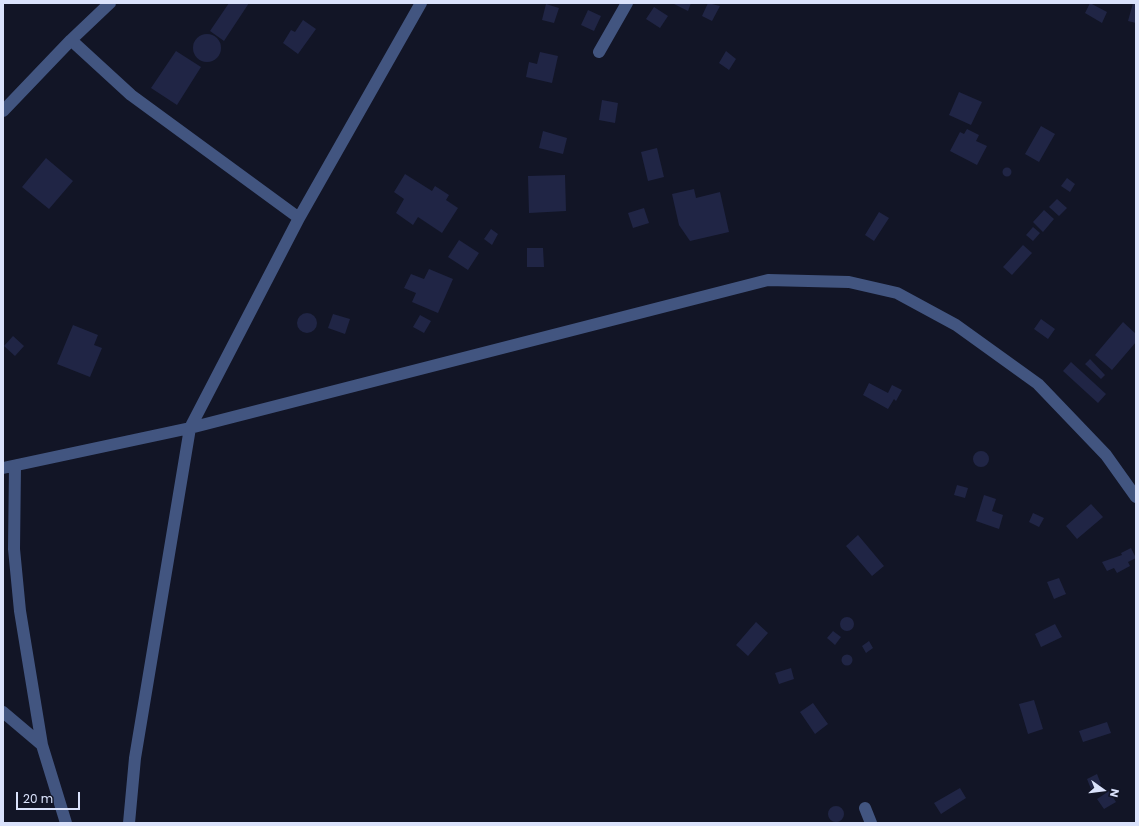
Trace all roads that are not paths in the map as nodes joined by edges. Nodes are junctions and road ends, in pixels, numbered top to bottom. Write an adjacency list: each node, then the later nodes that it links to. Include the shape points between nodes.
1 (110, 3): 4 (street)
2 (421, 3): 7 (street)
3 (627, 3): 5 (street)
4 (71, 40): 6 (street); 7 (street, via 131,95)
5 (599, 52)
6 (3, 111)
7 (299, 218): 8 (street)
8 (190, 428): 9 (street); 10 (street, via 768,280 849,282 904,296 956,325 1038,384 1106,455); 15 (street, via 135,758)
9 (9, 467): 12 (street, via 19,604)
10 (1136, 497)
11 (3, 712): 12 (street)
12 (42, 745): 14 (street)
13 (864, 808): 16 (street)
14 (66, 823)
15 (129, 823)
16 (870, 823)

